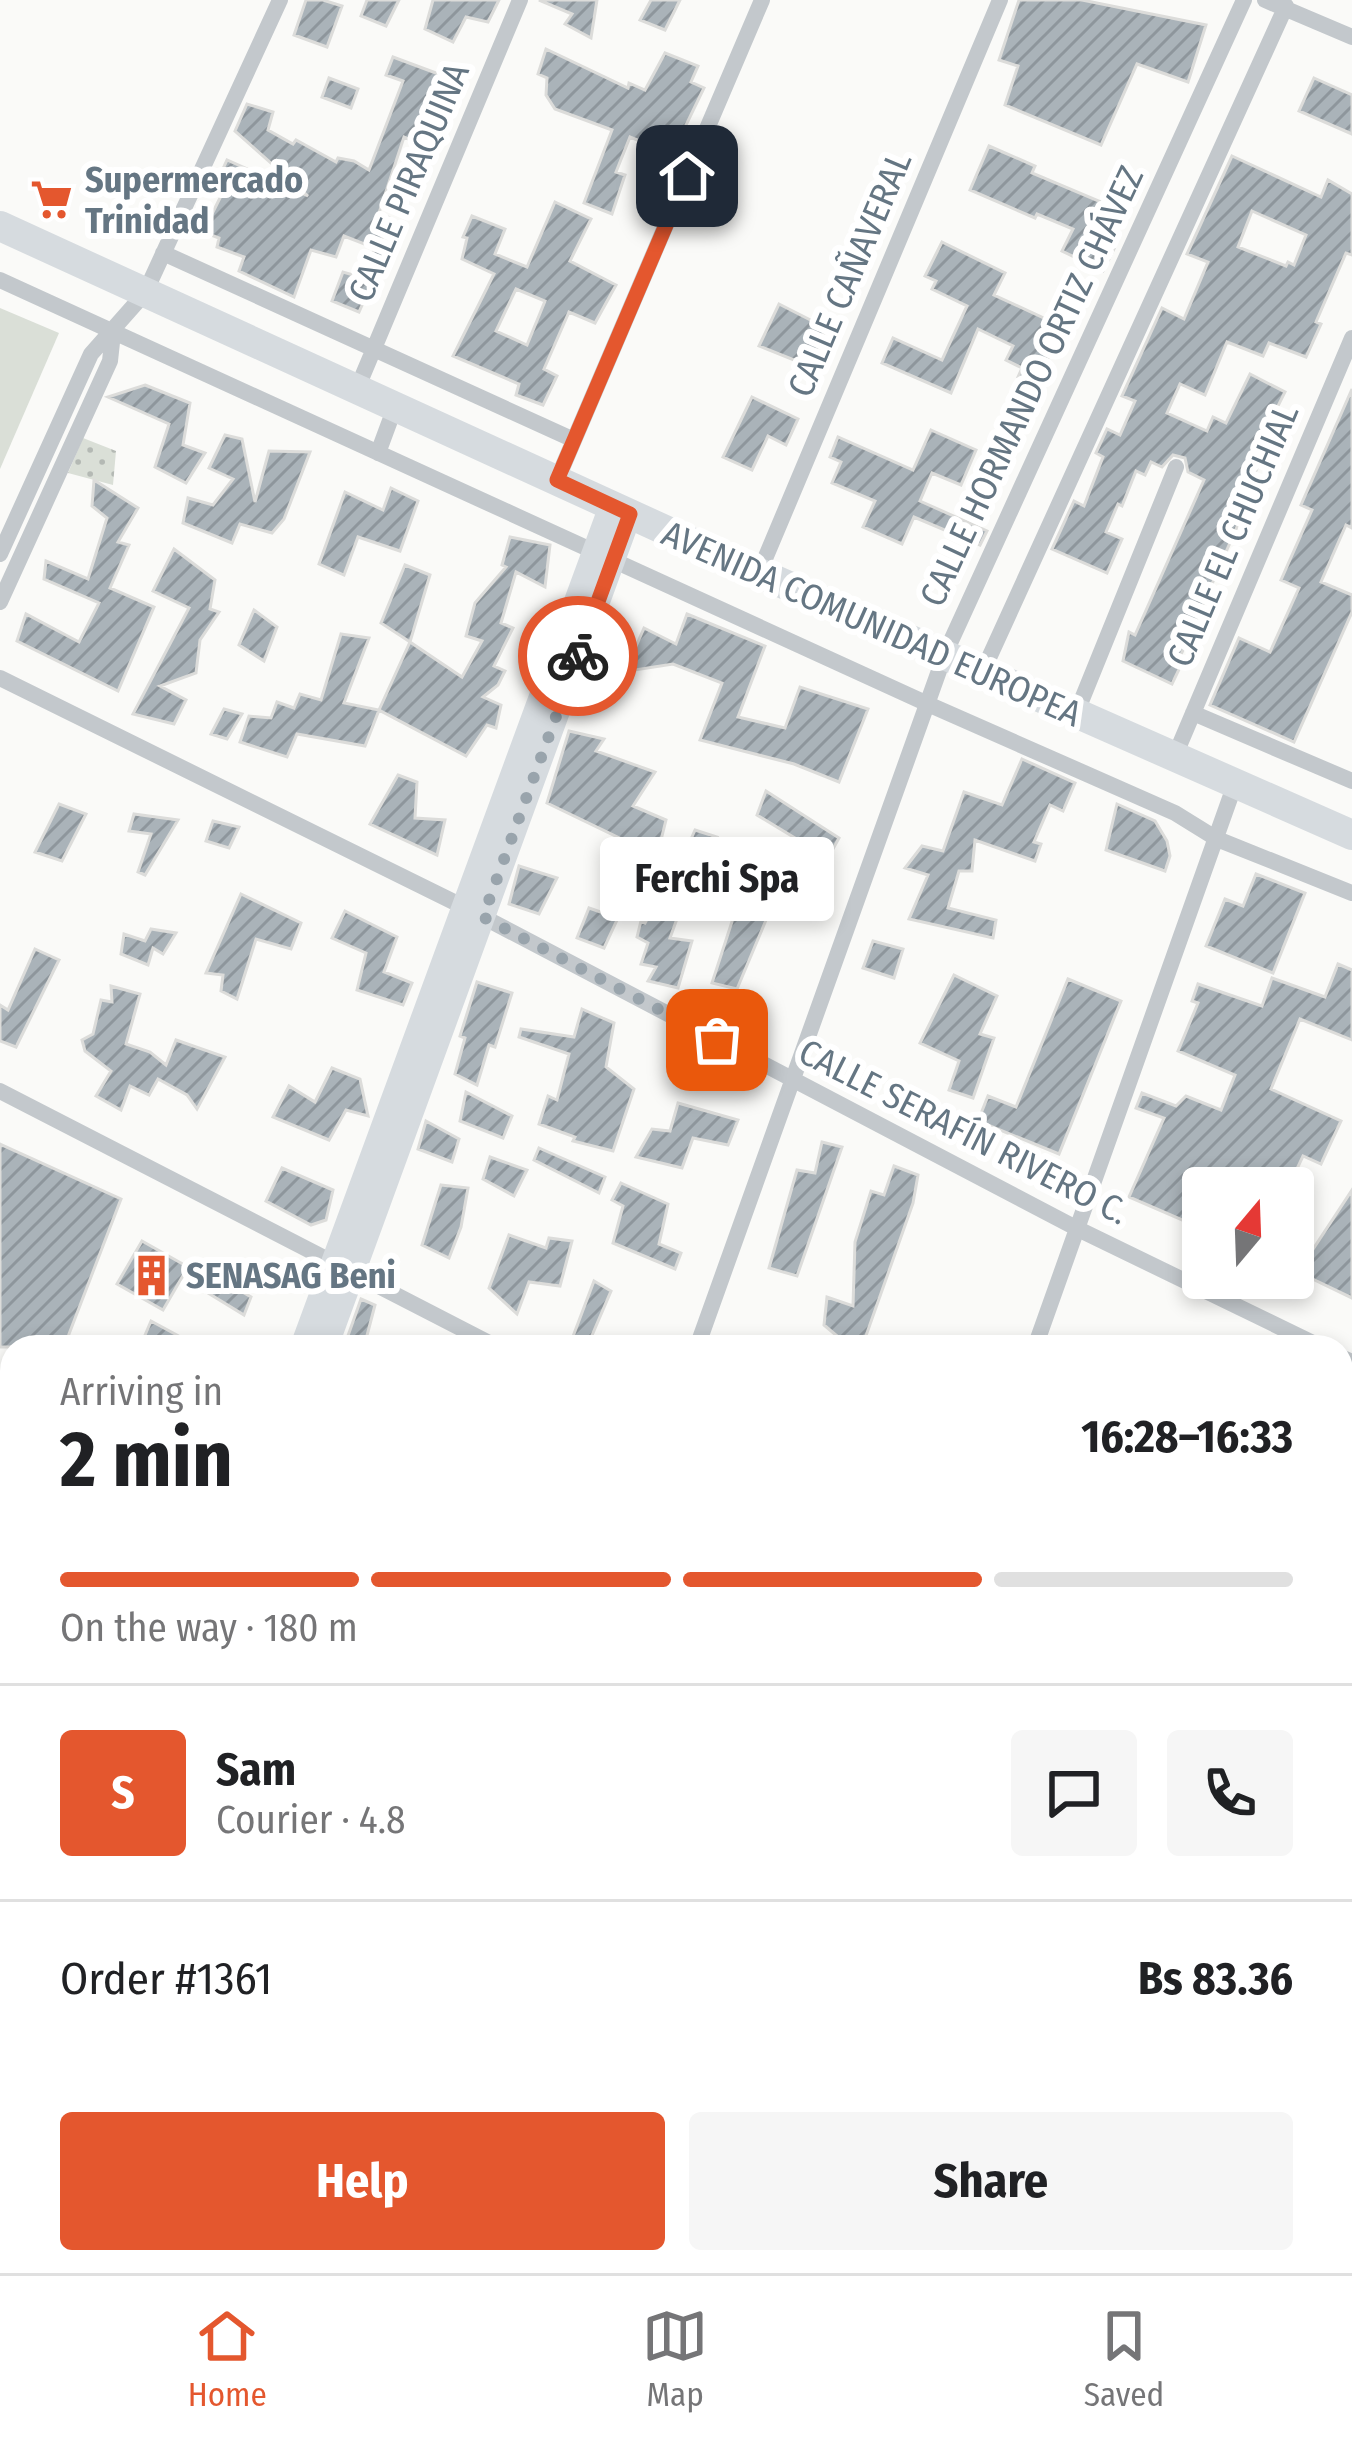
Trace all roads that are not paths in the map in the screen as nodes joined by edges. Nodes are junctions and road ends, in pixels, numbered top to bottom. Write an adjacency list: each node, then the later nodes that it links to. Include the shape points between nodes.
1 (280, 0): 10 (street)
2 (520, 0): 15 (street, CALLE PIRAQUINA)
3 (762, 0): 18 (street)
4 (1000, 0): 25 (street, CALLE CAÑAVERAL)
5 (1244, 0): 27 (street, CALLE HORMANDO ORTIZ CHÁVEZ)
6 (1265, 0): 7 (street)
7 (1286, 6): 8 (street); 28 (street)
8 (1352, 37)
9 (0, 226): 12 (highway, AVENIDA COMUNIDAD EUROPEA)
10 (163, 253): 12 (street); 15 (street)
11 (0, 280): 13 (street)
12 (145, 292): 13 (street); 16 (highway, AVENIDA COMUNIDAD EUROPEA)
13 (113, 332): 19 (street); 23 (street, via 91,354); 26 (street, via 110,361)
14 (1352, 338): 31 (street, CALLE EL CHUCHIAL)
15 (373, 349): 16 (street, CALLE PIRAQUINA); 18 (street)
16 (357, 389): 17 (highway, AVENIDA COMUNIDAD EUROPEA)
17 (395, 407): 19 (street); 21 (highway, AVENIDA COMUNIDAD EUROPEA)
18 (574, 440): 21 (street)
19 (378, 453): 24 (street)
20 (1176, 467): 32 (street)
21 (557, 480): 22 (highway, AVENIDA COMUNIDAD EUROPEA)
22 (621, 510): 24 (main road); 25 (highway, AVENIDA COMUNIDAD EUROPEA)
23 (0, 554)
24 (603, 557): 30 (street); 39 (main road)
25 (759, 573): 27 (highway, AVENIDA COMUNIDAD EUROPEA)
26 (0, 602)
27 (945, 654): 28 (highway, AVENIDA COMUNIDAD EUROPEA); 30 (street, CALLE HORMANDO ORTIZ CHÁVEZ)
28 (983, 671): 32 (highway, AVENIDA COMUNIDAD EUROPEA)
29 (0, 678): 39 (street, CALLE SERAFÍN RIVERO C.)
30 (930, 705): 37 (street); 40 (street, CALLE HORMANDO ORTIZ CHÁVEZ)
31 (1193, 712): 33 (street, CALLE EL CHUCHIAL); 34 (street)
32 (1076, 714): 33 (highway, AVENIDA COMUNIDAD EUROPEA)
33 (1174, 758): 35 (highway, AVENIDA COMUNIDAD EUROPEA)
34 (1352, 781)
35 (1235, 784): 36 (highway, AVENIDA COMUNIDAD EUROPEA); 37 (street)
36 (1352, 835)
37 (1217, 839): 38 (street); 42 (street)
38 (1352, 893)
39 (474, 912): 40 (street, CALLE SERAFÍN RIVERO C.); 43 (main road)
40 (795, 1081): 42 (street, CALLE SERAFÍN RIVERO C.); 47 (street, CALLE HORMANDO ORTIZ CHÁVEZ)
41 (0, 1091): 43 (street)
42 (1078, 1229): 48 (street); 49 (street, CALLE SERAFÍN RIVERO C.)
43 (343, 1268): 44 (main road); 45 (main road); 46 (street)
44 (308, 1335)
45 (329, 1335)
46 (474, 1335)
47 (702, 1335)
48 (1039, 1335)
49 (1296, 1335)

